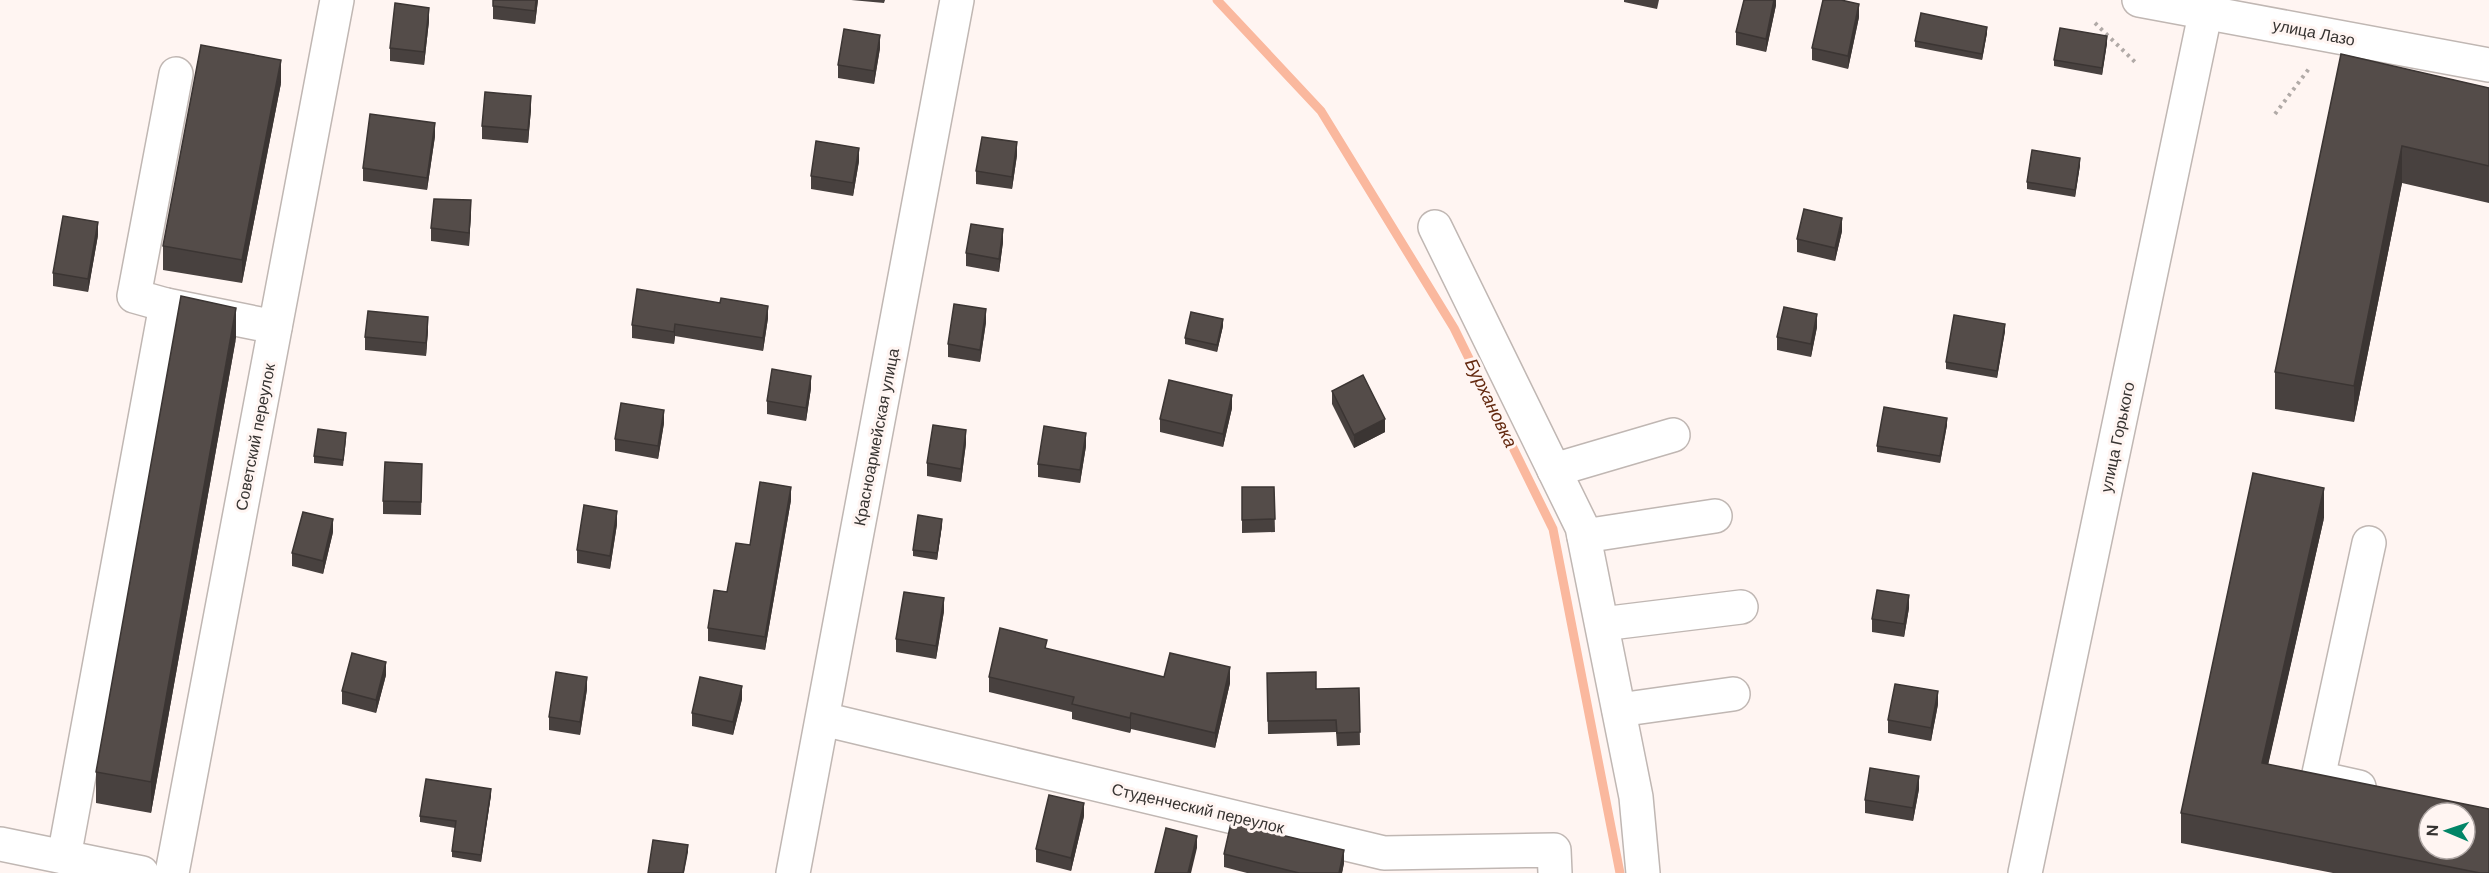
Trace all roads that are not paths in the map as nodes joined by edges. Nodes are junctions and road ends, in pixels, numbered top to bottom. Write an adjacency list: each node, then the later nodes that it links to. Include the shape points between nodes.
1 (337, 0): 9 (street, Советский переулок)
2 (957, 0): 19 (street, Красноармейская улица)
3 (2139, 0): 4 (street, улица Лазо)
4 (2207, 6): 5 (street, улица Лазо); 28 (street, улица Горького)
5 (2489, 65)
6 (176, 74): 8 (street, via 134,296)
7 (1435, 227): 11 (street)
8 (166, 305): 9 (street); 22 (street)
9 (275, 327): 24 (street, Советский переулок)
10 (1673, 435): 11 (street)
11 (1554, 470): 13 (street)
12 (1715, 516): 13 (street)
13 (1584, 536): 16 (street)
14 (2369, 543): 20 (street, via 2318,778)
15 (1741, 607): 16 (street)
16 (1602, 624): 18 (street)
17 (1733, 694): 18 (street)
18 (1619, 710): 27 (street, via 1636,796)
19 (824, 719): 25 (street, Красноармейская улица); 26 (street, Студенческий переулок, via 1384,853 1554,850)
20 (2386, 794)
21 (14, 855): 22 (street)
22 (64, 857): 23 (street)
23 (142, 873)
24 (172, 873)
25 (793, 873)
26 (1555, 873)
27 (1643, 873)
28 (2025, 873)

